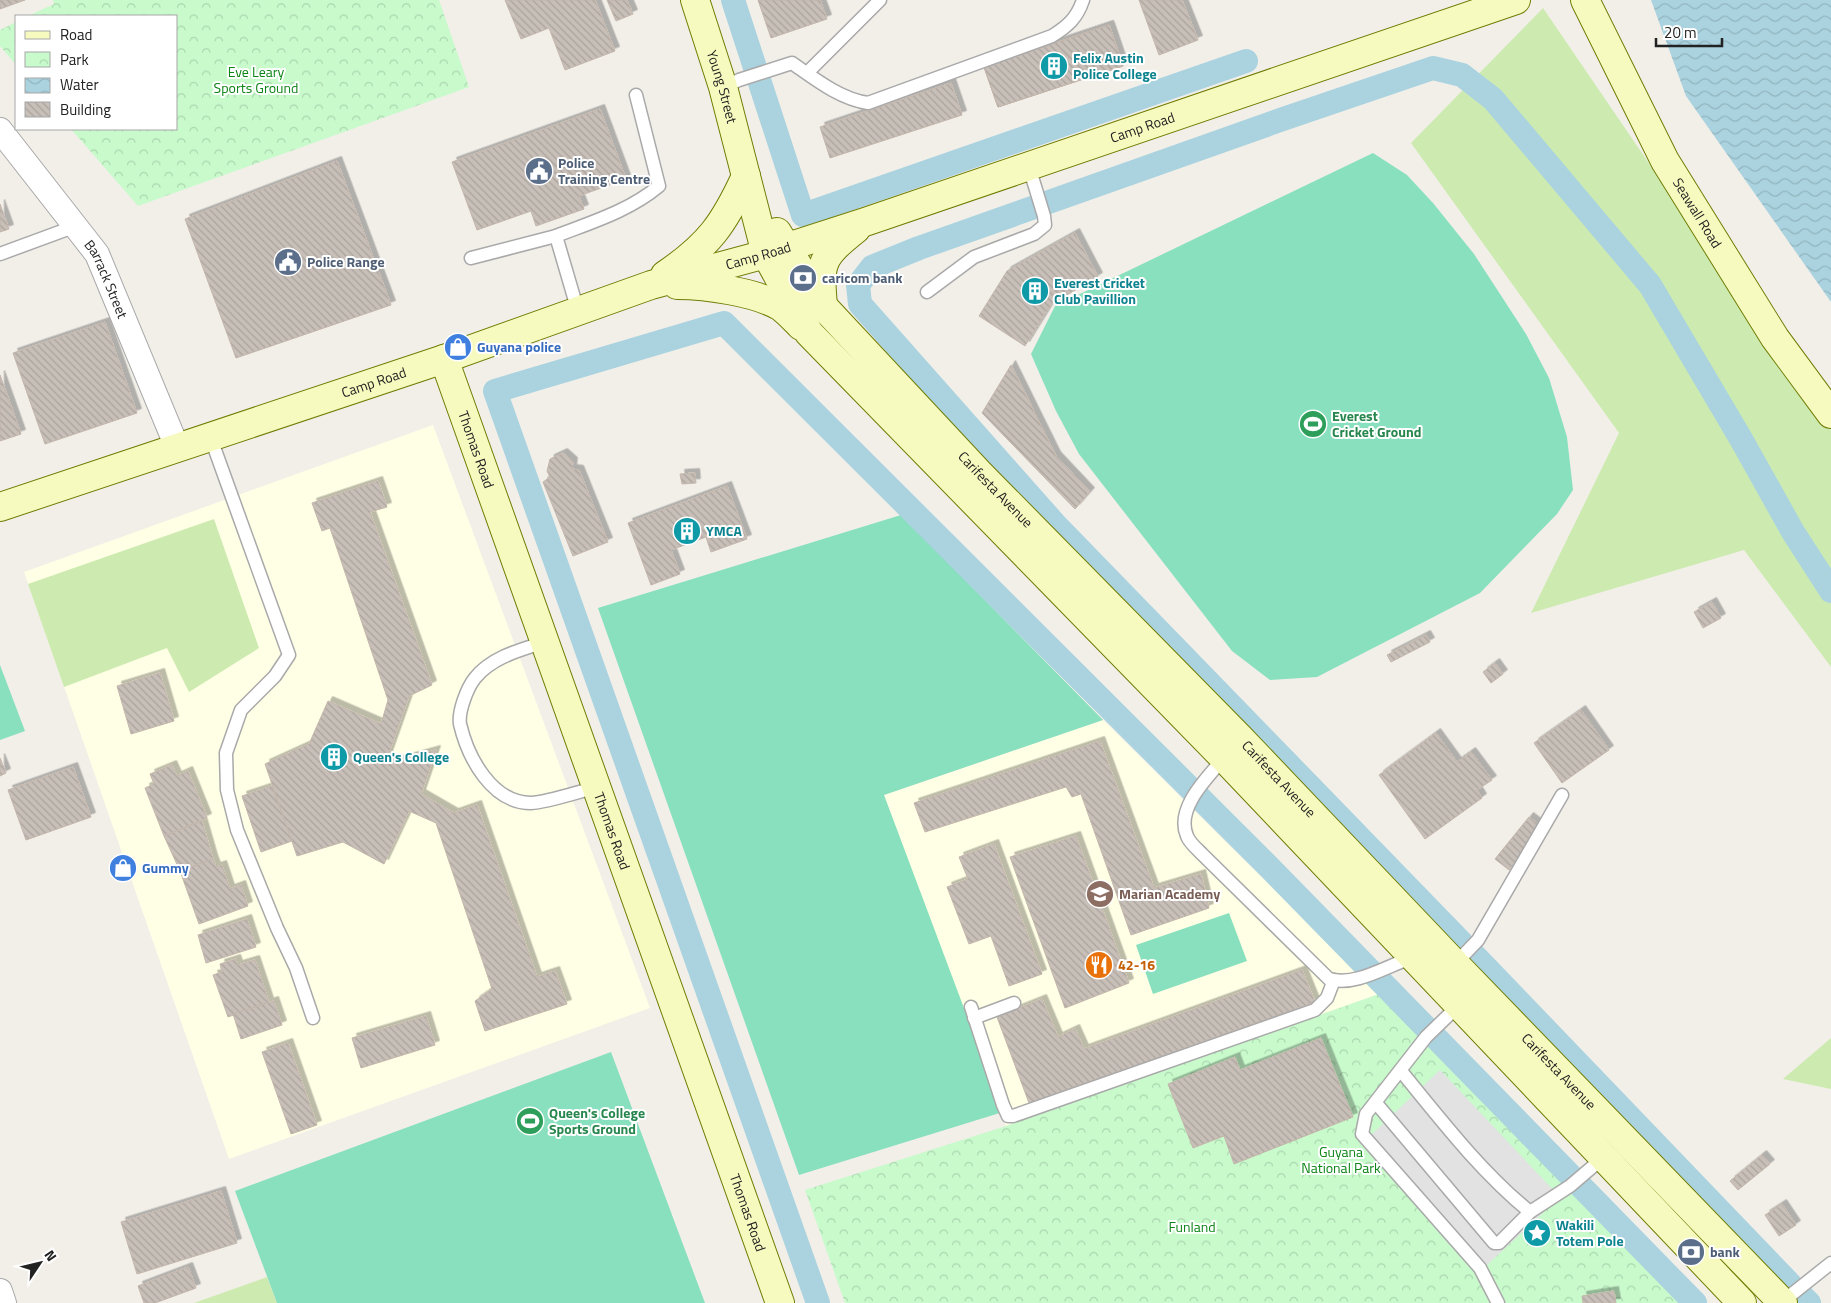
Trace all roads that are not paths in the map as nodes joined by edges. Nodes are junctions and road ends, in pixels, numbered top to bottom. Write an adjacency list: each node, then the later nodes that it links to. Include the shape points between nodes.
1 (696, 0): 7 (main road, Young Street)
2 (880, 0): 6 (lane)
3 (1084, 0): 6 (lane, via 1079,14 1052,36 868,103 842,95)
4 (1516, 0): 11 (main road, Camp Road)
5 (1586, 0): 24 (main road, Seawall Road, via 1666,161 1775,338)
6 (807, 73): 7 (lane, via 792,63)
7 (731, 83): 10 (main road, Young Street)
8 (636, 95): 14 (lane, via 659,186 633,204)
9 (0, 130): 13 (street, Barrack Street)
10 (746, 176): 15 (main road, Young Street); 18 (main road, via 718,228 689,259)
11 (1032, 176): 12 (main road, Camp Road); 19 (lane, via 1045,225 1034,234 974,257)
12 (865, 222): 15 (main road, Camp Road); 20 (main road, via 828,253 820,277)
13 (76, 226): 16 (lane); 26 (street, Barrack Street, via 97,254)
14 (556, 236): 17 (lane); 21 (lane)
15 (775, 251): 18 (main road, Camp Road); 20 (main road, Carifesta Avenue); 22 (main road, Carifesta Avenue)
16 (0, 254)
17 (471, 258)
18 (651, 284): 21 (main road, Camp Road); 22 (main road, via 705,285 752,297 780,307)
19 (927, 292)
20 (823, 306): 33 (main road, Carifesta Avenue, via 979,473 1240,738)
21 (578, 311): 23 (main road, Camp Road)
22 (809, 333): 29 (main road, Carifesta Avenue)
23 (444, 359): 25 (main road, Camp Road); 28 (main road, Thomas Road)
24 (1831, 414)
25 (210, 436): 26 (main road, Camp Road); 37 (lane, via 289,655 275,676 241,710 226,753 227,790 237,830)
26 (177, 447): 27 (main road, Camp Road)
27 (0, 507)
28 (545, 642): 30 (main road, Thomas Road); 30 (lane, via 509,653 474,679 465,698 460,723 475,763 492,787 506,798 531,803)
29 (1217, 766): 32 (main road, Carifesta Avenue); 34 (lane, via 1188,806 1184,825 1187,837 1322,972)
30 (598, 787): 45 (main road, Thomas Road)
31 (1562, 795): 33 (lane, via 1478,940)
32 (1404, 960): 34 (lane, via 1364,976 1339,982); 36 (main road, Carifesta Avenue)
33 (1455, 964): 48 (main road, Carifesta Avenue)
34 (1334, 980): 35 (lane, via 1327,998 1315,1010 1008,1116 972,1013)
35 (1014, 1003)
36 (1453, 1011): 38 (lane, via 1426,1037); 40 (main road, Carifesta Avenue)
37 (314, 1018)
38 (1401, 1072): 39 (lane); 41 (lane, via 1488,1172)
39 (1376, 1103): 41 (lane, via 1494,1243 1499,1243); 46 (lane, via 1366,1114 1362,1134 1480,1268)
40 (1598, 1162): 41 (lane, via 1570,1186); 47 (main road, Carifesta Avenue)
41 (1530, 1212)
42 (1831, 1263): 48 (lane)
43 (0, 1292): 44 (street)
44 (4, 1303)
45 (780, 1303)
46 (1498, 1303)
47 (1742, 1303)
48 (1782, 1303)

